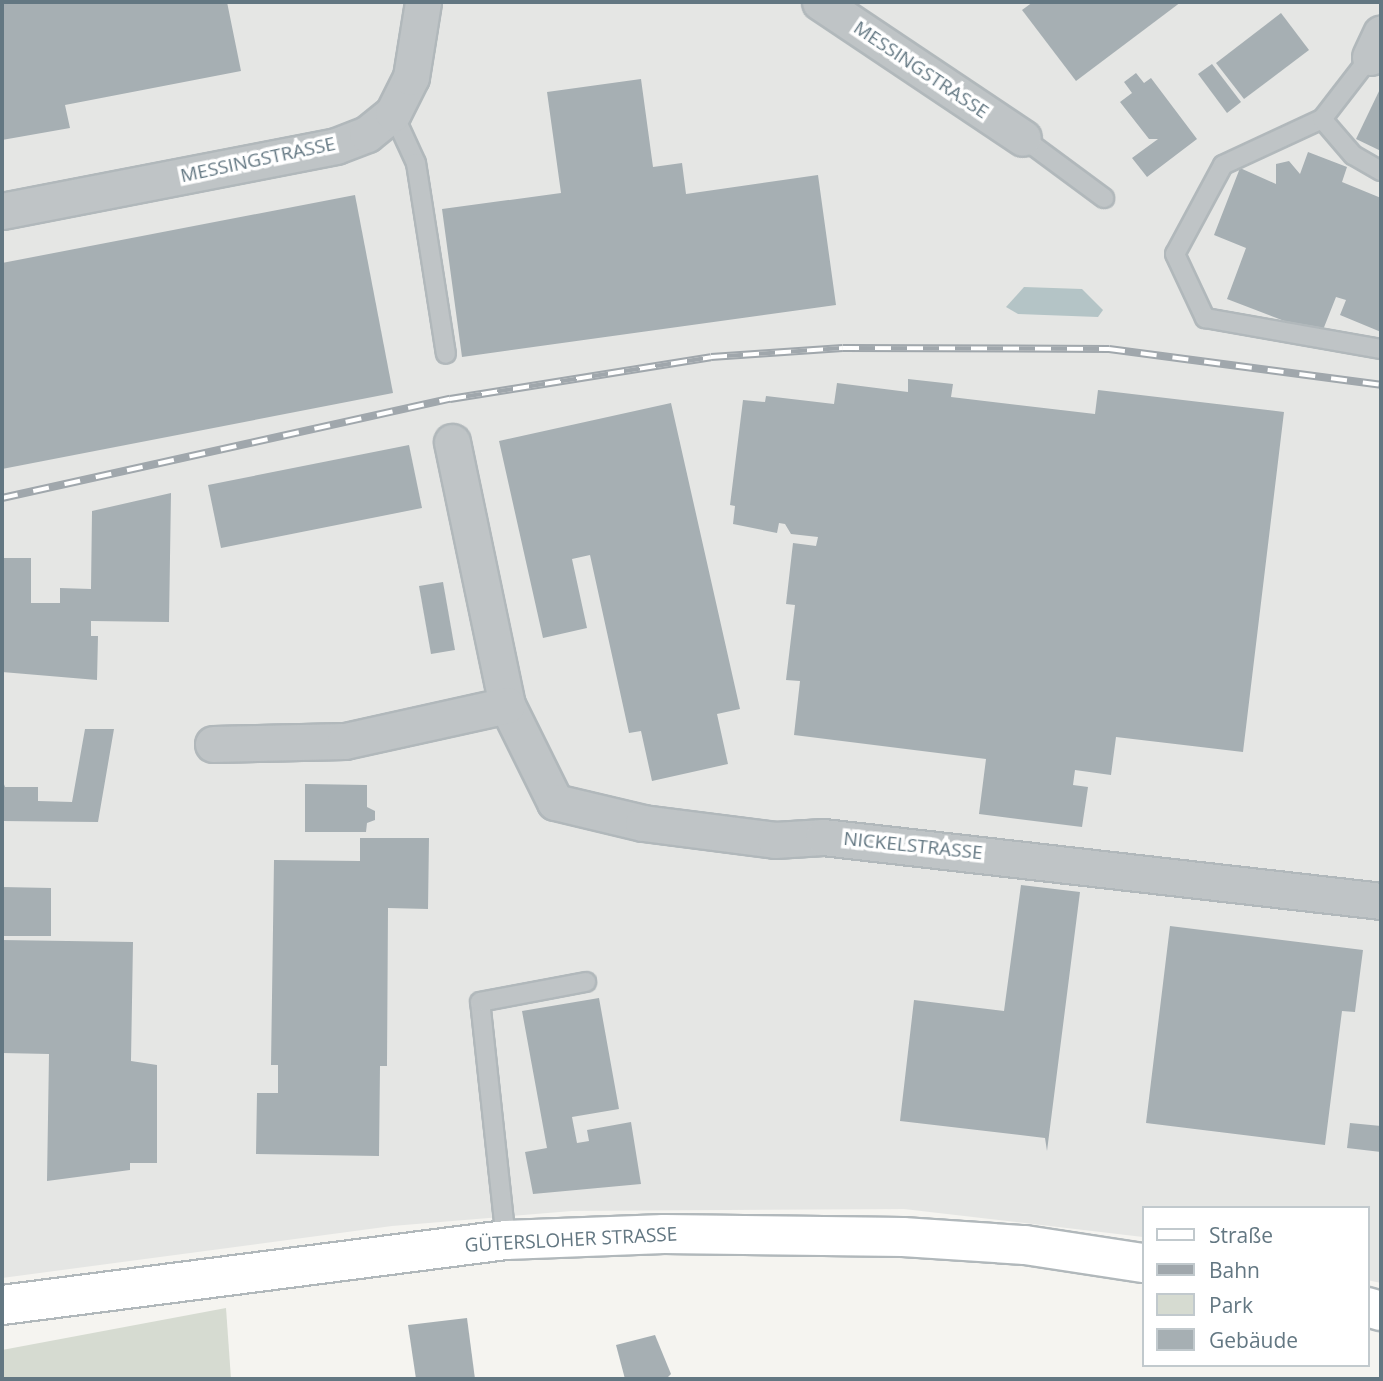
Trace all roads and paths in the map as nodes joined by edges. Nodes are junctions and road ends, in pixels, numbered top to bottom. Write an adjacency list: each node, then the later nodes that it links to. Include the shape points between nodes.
1 (424, 2): 4 (street, MESSINGSTRASSE, via 411,77)
2 (820, 2): 6 (street, MESSINGSTRASSE)
3 (1375, 45): 5 (lane)
4 (393, 113): 9 (street, MESSINGSTRASSE, via 367,134 336,146); 11 (lane, via 416,163)
5 (1322, 119): 7 (lane, via 1353,155); 10 (lane, via 1223,165 1175,254 1205,318)
6 (1023, 138): 8 (lane)
7 (1381, 171)
8 (1104, 198)
9 (2, 211)
10 (1381, 349)
11 (446, 354)
12 (452, 442): 13 (street, NICKELSTRASSE)
13 (507, 705): 14 (street, via 345,741); 15 (street, NICKELSTRASSE, via 555,803 643,823 775,840 823,837 1125,867)
14 (213, 744)
15 (1381, 901)
16 (586, 982): 17 (lane, via 480,1002)
17 (506, 1240): 18 (main road, GÜTERSLOHER STRASSE, via 678,1234 903,1237 1025,1245); 19 (main road, GÜTERSLOHER STRASSE)
18 (1142, 1263)
19 (2, 1305)

